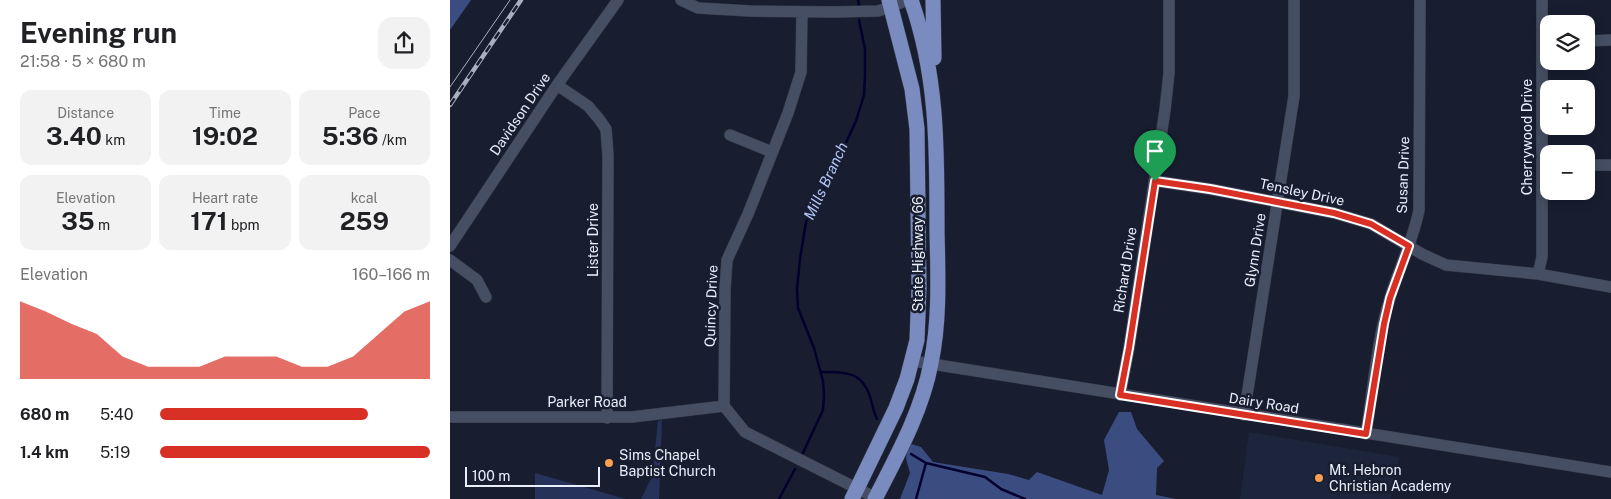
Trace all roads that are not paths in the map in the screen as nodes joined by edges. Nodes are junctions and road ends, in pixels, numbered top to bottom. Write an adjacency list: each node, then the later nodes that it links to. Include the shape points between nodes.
1 (618, 0): 16 (street, Davidson Drive)
2 (681, 0): 11 (street, via 698,8)
3 (907, 0): 10 (street)
4 (910, 0): 17 (main road, State Highway 66, via 927,56)
5 (933, 0): 17 (main road)
6 (1169, 0): 23 (street, Richard Drive, via 1169,73)
7 (1294, 0): 25 (street, Glynn Drive, via 1294,96)
8 (1420, 0): 27 (street, Susan Drive, via 1419,210)
9 (1542, 0): 12 (street, Cherrywood Drive)
10 (890, 4): 11 (street, via 878,11); 32 (main road, State Highway 66, via 912,89 917,129 919,315)
11 (802, 12): 20 (street, Quincy Drive, via 801,72)
12 (1543, 15)
13 (1611, 40): 14 (street)
14 (1595, 41)
15 (1545, 70): 19 (street, Cherrywood Drive)
16 (558, 85): 26 (street, Davidson Drive); 38 (street, Lister Drive, via 588,106 606,129)
17 (935, 114): 33 (main road, State Highway 66, via 938,292)
18 (730, 134): 20 (street)
19 (1545, 145)
20 (772, 152): 35 (street, Quincy Drive, via 727,260)
21 (1611, 164): 22 (street)
22 (1595, 165)
23 (1155, 181): 25 (street, Tensley Drive); 34 (street, Richard Drive)
24 (1544, 200): 29 (street, Cherrywood Drive, via 1542,257)
25 (1278, 202): 27 (street, Tensley Drive, via 1371,224); 36 (street, Glynn Drive)
26 (450, 246)
27 (1409, 246): 29 (street, Tensley Drive, via 1446,265); 39 (street, Susan Drive, via 1384,324)
28 (450, 260): 31 (street, via 477,280)
29 (1538, 274): 30 (street, Tensley Drive)
30 (1611, 287)
31 (486, 297)
32 (913, 361): 33 (street, Dairy Road); 41 (main road, State Highway 66, via 896,408)
33 (931, 364): 34 (street, Dairy Road); 42 (main road, State Highway 66, via 916,412)
34 (1120, 395): 36 (street, Dairy Road)
35 (724, 406): 38 (street, Parker Road); 41 (street, via 745,432)
36 (1244, 414): 39 (street, Dairy Road)
37 (450, 417): 38 (street, Parker Road)
38 (607, 418)
39 (1366, 434): 40 (street, Dairy Road)
40 (1611, 472)
41 (855, 494): 42 (street)
42 (875, 498)

